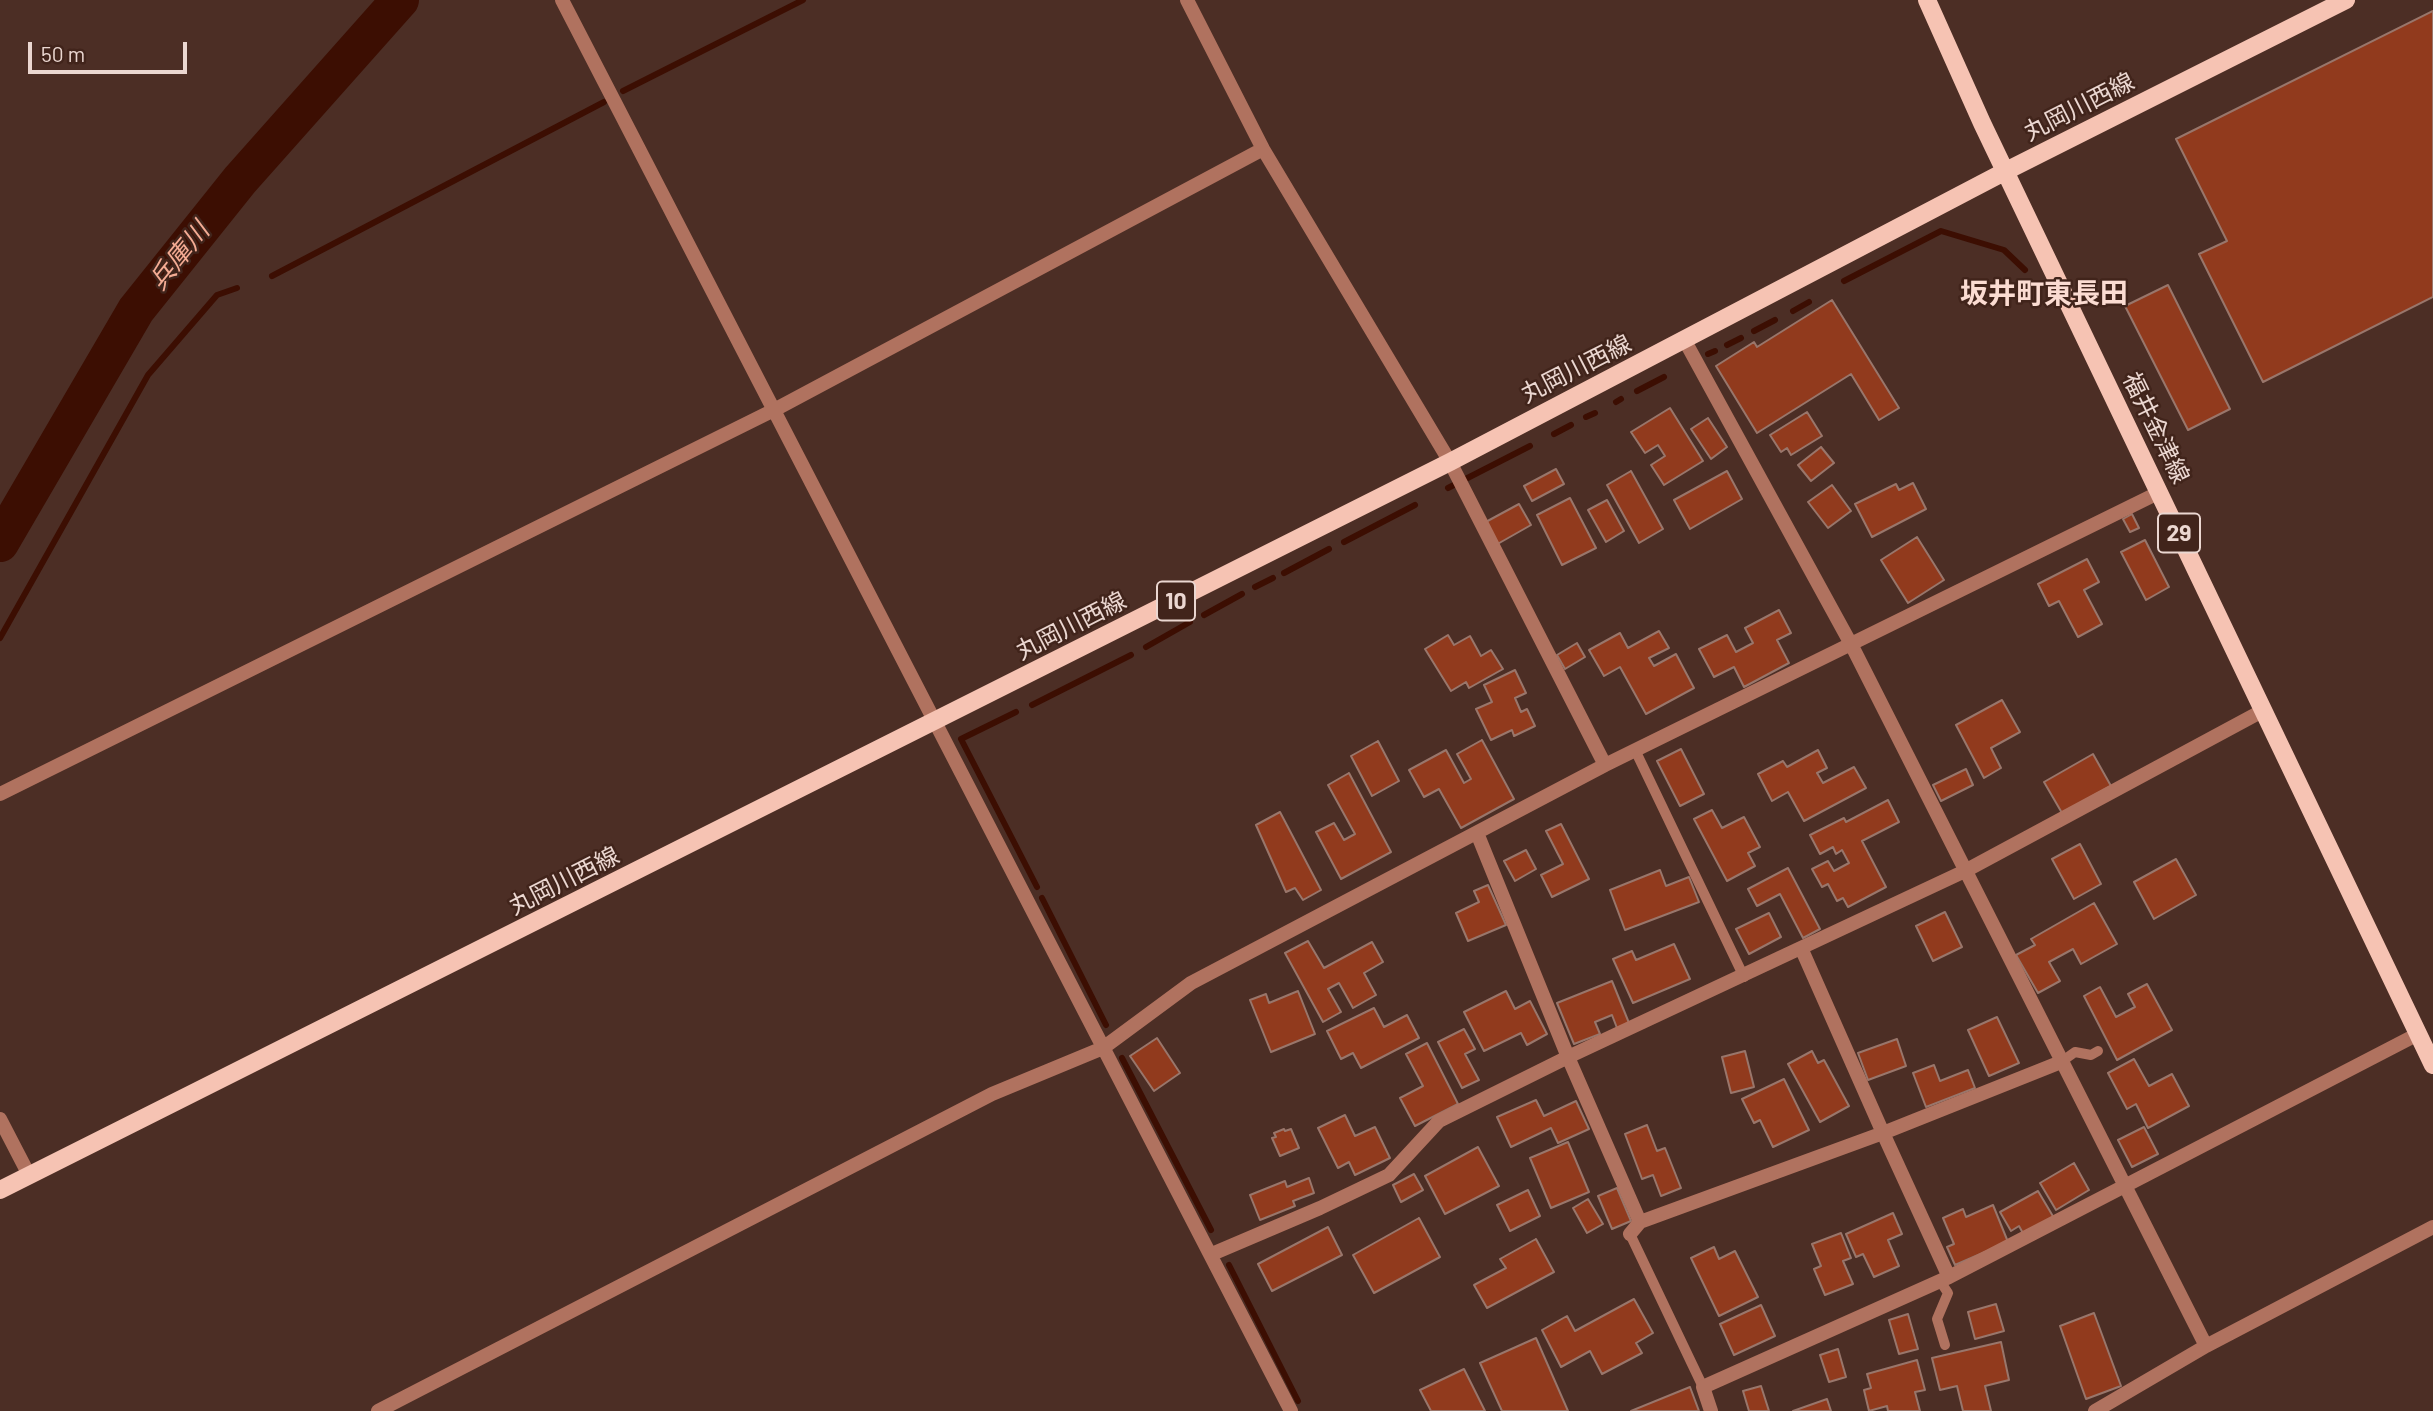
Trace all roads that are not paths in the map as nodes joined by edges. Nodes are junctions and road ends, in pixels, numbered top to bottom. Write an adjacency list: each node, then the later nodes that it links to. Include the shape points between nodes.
1 (562, 0): 8 (street)
2 (1187, 0): 5 (street)
3 (1927, 0): 6 (main road, 福井金津線 / 29)
4 (2346, 0): 6 (main road, 丸岡川西線 / 10)
5 (1263, 149): 8 (street); 9 (street)
6 (2006, 172): 7 (main road, 丸岡川西線 / 10); 10 (main road, 福井金津線 / 29)
7 (1685, 341): 9 (main road, 丸岡川西線 / 10); 11 (street)
8 (776, 409): 13 (street); 16 (street)
9 (1450, 462): 13 (main road, 丸岡川西線 / 10); 15 (street)
10 (2160, 492): 11 (street); 12 (main road, 福井金津線 / 29)
11 (1852, 646): 14 (street); 18 (street)
12 (2264, 710): 18 (street); 21 (main road, 福井金津線 / 29)
13 (937, 722): 22 (street); 29 (main road, 丸岡川西線 / 10)
14 (1636, 752): 15 (street); 20 (lane)
15 (1605, 765): 17 (street)
16 (0, 794)
17 (1477, 834): 22 (street, via 1191,983); 24 (street)
18 (1965, 871): 19 (street); 25 (street)
19 (1802, 950): 20 (street); 28 (street)
20 (1744, 976): 24 (street)
21 (2418, 1034): 26 (main road, 福井金津線 / 29); 30 (street)
22 (1103, 1048): 35 (street); 40 (street, via 992,1094)
23 (2098, 1051): 25 (lane, via 2091,1055 2075,1052)
24 (1568, 1057): 32 (street); 35 (street, via 1439,1121 1389,1175)
25 (2061, 1062): 28 (street); 30 (street)
26 (2433, 1066)
27 (0, 1119): 29 (street)
28 (1883, 1133): 32 (street); 36 (street)
29 (29, 1175): 31 (main road, 丸岡川西線 / 10)
30 (2126, 1187): 36 (street); 38 (street)
31 (0, 1191)
32 (1640, 1222): 34 (street)
33 (2433, 1227): 38 (street)
34 (1630, 1234): 39 (lane)
35 (1212, 1254): 41 (street)
36 (1944, 1279): 37 (lane, via 1948,1293 1937,1319); 39 (street)
37 (1945, 1345)
38 (2206, 1346): 43 (street)
39 (1703, 1387): 42 (street)
40 (378, 1411)
41 (1291, 1411)
42 (1711, 1411)
43 (2095, 1411)

